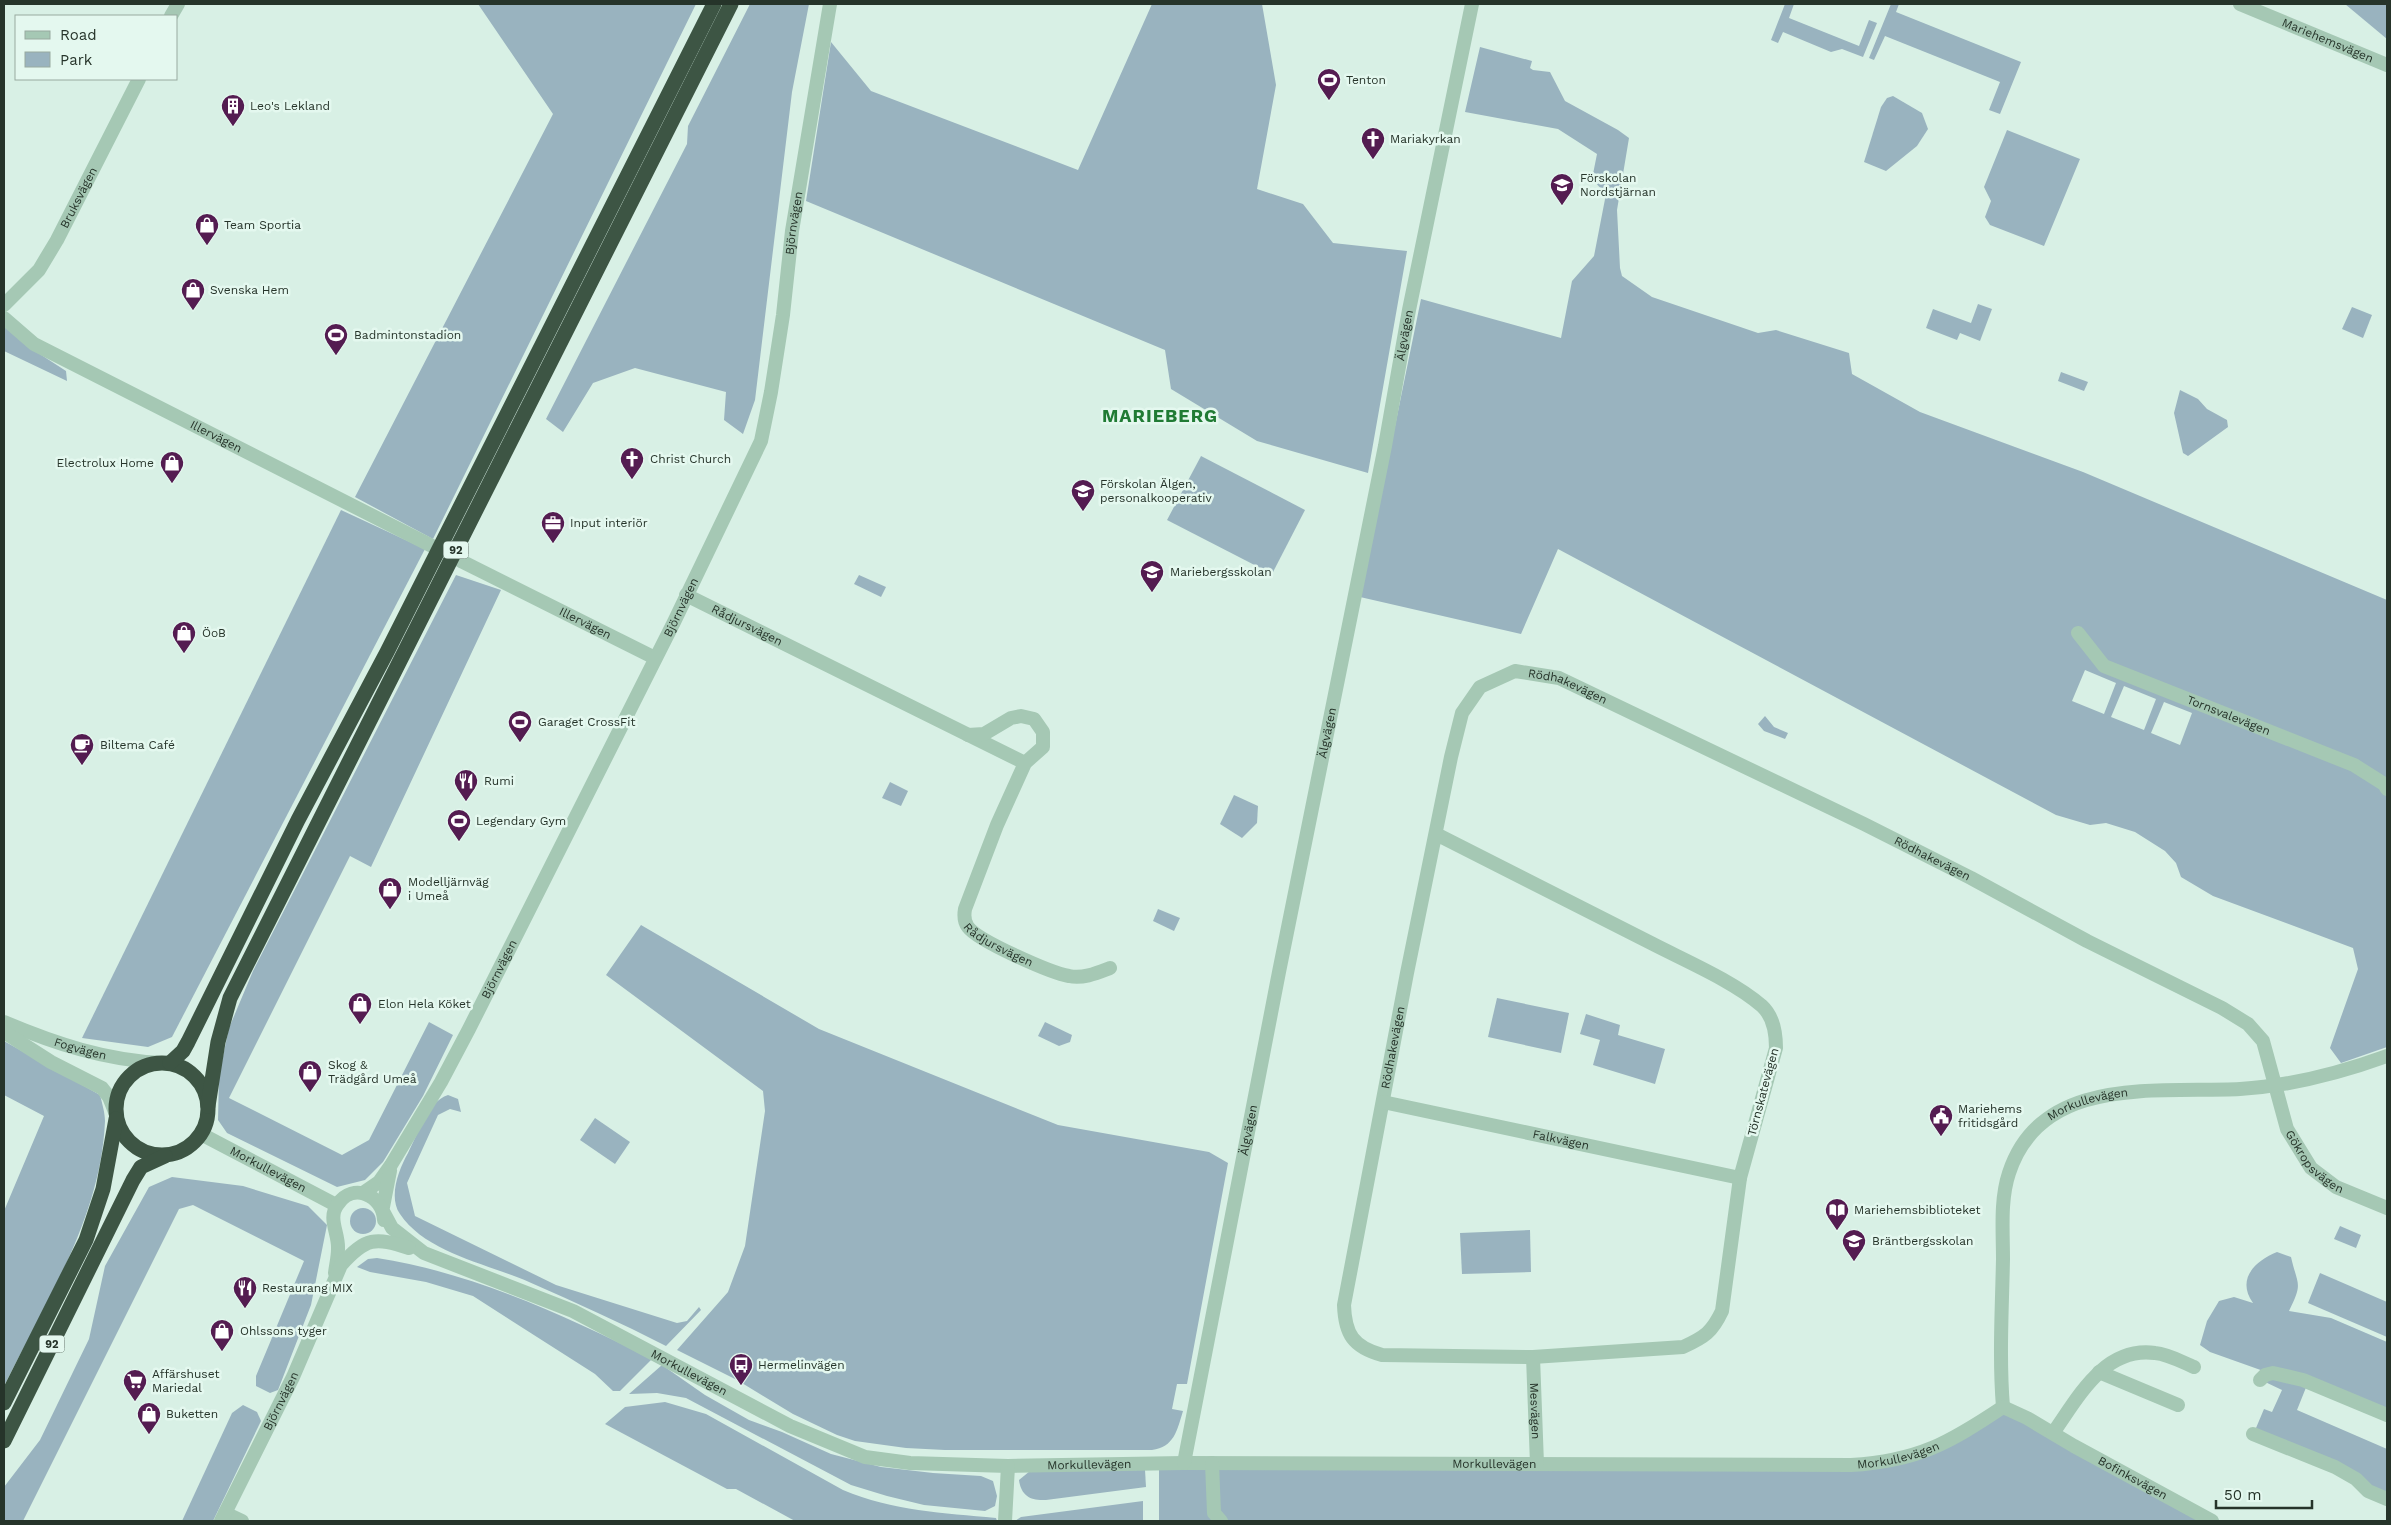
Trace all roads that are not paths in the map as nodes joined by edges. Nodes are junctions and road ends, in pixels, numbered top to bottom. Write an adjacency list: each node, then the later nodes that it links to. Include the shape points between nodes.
1 (714, 4): 23 (highway, 92, via 387,652 298,820 192,1035 183,1051)
2 (731, 4): 26 (highway, 92, via 230,998 218,1042)
3 (830, 4): 12 (street, Björnvägen, via 792,231 773,382 761,440)
4 (1472, 4): 51 (street, Älgvägen)
5 (2240, 4): 6 (street, Mariehemsvägen)
6 (2387, 65)
7 (138, 80): 8 (street, Bruksvägen, via 57,240 39,270)
8 (4, 305)
9 (4, 318): 10 (street, Illervägen, via 34,344)
10 (434, 547)
11 (461, 561): 14 (street, Illervägen)
12 (686, 595): 14 (street, Björnvägen); 15 (street, Rådjursvägen)
13 (2078, 633): 17 (street, Tornsvalevägen, via 2104,666 2354,766)
14 (655, 658): 30 (street, Björnvägen, via 469,1029)
15 (968, 735): 16 (street, Rådjursvägen); 16 (street, Rådjursvägen, via 984,734 1011,718 1034,719 1043,732 1043,747)
16 (1025, 763): 19 (street, Rådjursvägen, via 966,906 964,918 968,928 979,937 1044,968 1070,976 1090,975)
17 (2387, 789)
18 (1436, 834): 24 (street, Rödhakevägen, via 1462,714 1480,687 1515,671 1559,678 1864,824 2222,1008 2248,1024 2263,1041); 25 (street, Rödhakevägen); 31 (street, Törnskatevägen, via 1739,990 1770,1016 1776,1032 1776,1048)
19 (1110, 968)
20 (4, 1022): 23 (street, Fogvägen, via 71,1048 137,1062)
21 (4, 1032): 27 (street, Fogvägen, via 102,1088)
22 (2387, 1056): 24 (street, Morkullevägen, via 2348,1070)
23 (166, 1063): 26 (highway, via 194,1075 204,1089); 27 (highway, via 144,1066 129,1076 119,1090)
24 (2276, 1085): 34 (street, Gökropsvägen, via 2287,1129 2311,1168 2336,1187); 46 (street, Morkullevägen, via 2108,1095 2081,1100 2056,1111 2029,1135 2009,1173 2004,1200 2000,1362)
25 (1383, 1102): 31 (street, Falkvägen); 40 (street, Rödhakevägen, via 1344,1305 1345,1324 1353,1339 1365,1350 1382,1355)
26 (208, 1106): 28 (highway)
27 (116, 1115): 29 (highway, via 124,1137 134,1146 152,1155); 44 (highway, 92, via 103,1189 86,1240)
28 (201, 1134): 29 (highway, via 190,1146); 33 (street, Morkullevägen)
29 (165, 1156): 50 (highway, 92, via 141,1167 133,1180)
30 (391, 1165): 32 (street, Björnvägen, via 379,1182); 35 (street, Björnvägen)
31 (1740, 1178): 40 (street, Törnskatevägen, via 1722,1311 1715,1327 1703,1338 1684,1348)
32 (363, 1193): 33 (street, Björnvägen, via 349,1194); 35 (street, via 372,1196)
33 (336, 1205): 36 (street, Björnvägen, via 333,1226)
34 (2387, 1208)
35 (384, 1210): 37 (street, Björnvägen, via 381,1232); 38 (street, Morkullevägen, via 392,1228)
36 (337, 1234): 37 (street, via 354,1245); 39 (street, Björnvägen)
37 (369, 1242): 38 (street, via 389,1241); 39 (street, Björnvägen, via 351,1254)
38 (424, 1253): 54 (street, Morkullevägen, via 573,1310 790,1426 832,1445 865,1457 910,1463)
39 (334, 1278): 56 (street, Björnvägen, via 293,1376)
40 (1533, 1357): 53 (street, Mesvägen)
41 (2194, 1367): 42 (street, via 2155,1352 2138,1353 2108,1363)
42 (2099, 1372): 45 (street); 48 (street)
43 (2260, 1380): 47 (street, via 2273,1374 2303,1380)
44 (4, 1403)
45 (2178, 1405)
46 (2003, 1407): 48 (street, Bofinksvägen); 53 (street, Morkullevägen, via 1951,1441 1913,1456 1878,1464)
47 (2387, 1415)
48 (2053, 1434): 60 (street, Bofinksvägen)
49 (2253, 1434): 55 (street, via 2335,1467 2356,1479 2368,1491)
50 (4, 1441)
51 (1184, 1463): 52 (street, Morkullevägen); 54 (street, Morkullevägen)
52 (1212, 1463): 53 (street, Morkullevägen); 59 (street, via 1214,1512)
53 (1537, 1464)
54 (1008, 1466): 58 (street)
55 (2387, 1499)
56 (223, 1517): 57 (street)
57 (242, 1521)
58 (1005, 1521)
59 (1221, 1521)
60 (2212, 1521)

